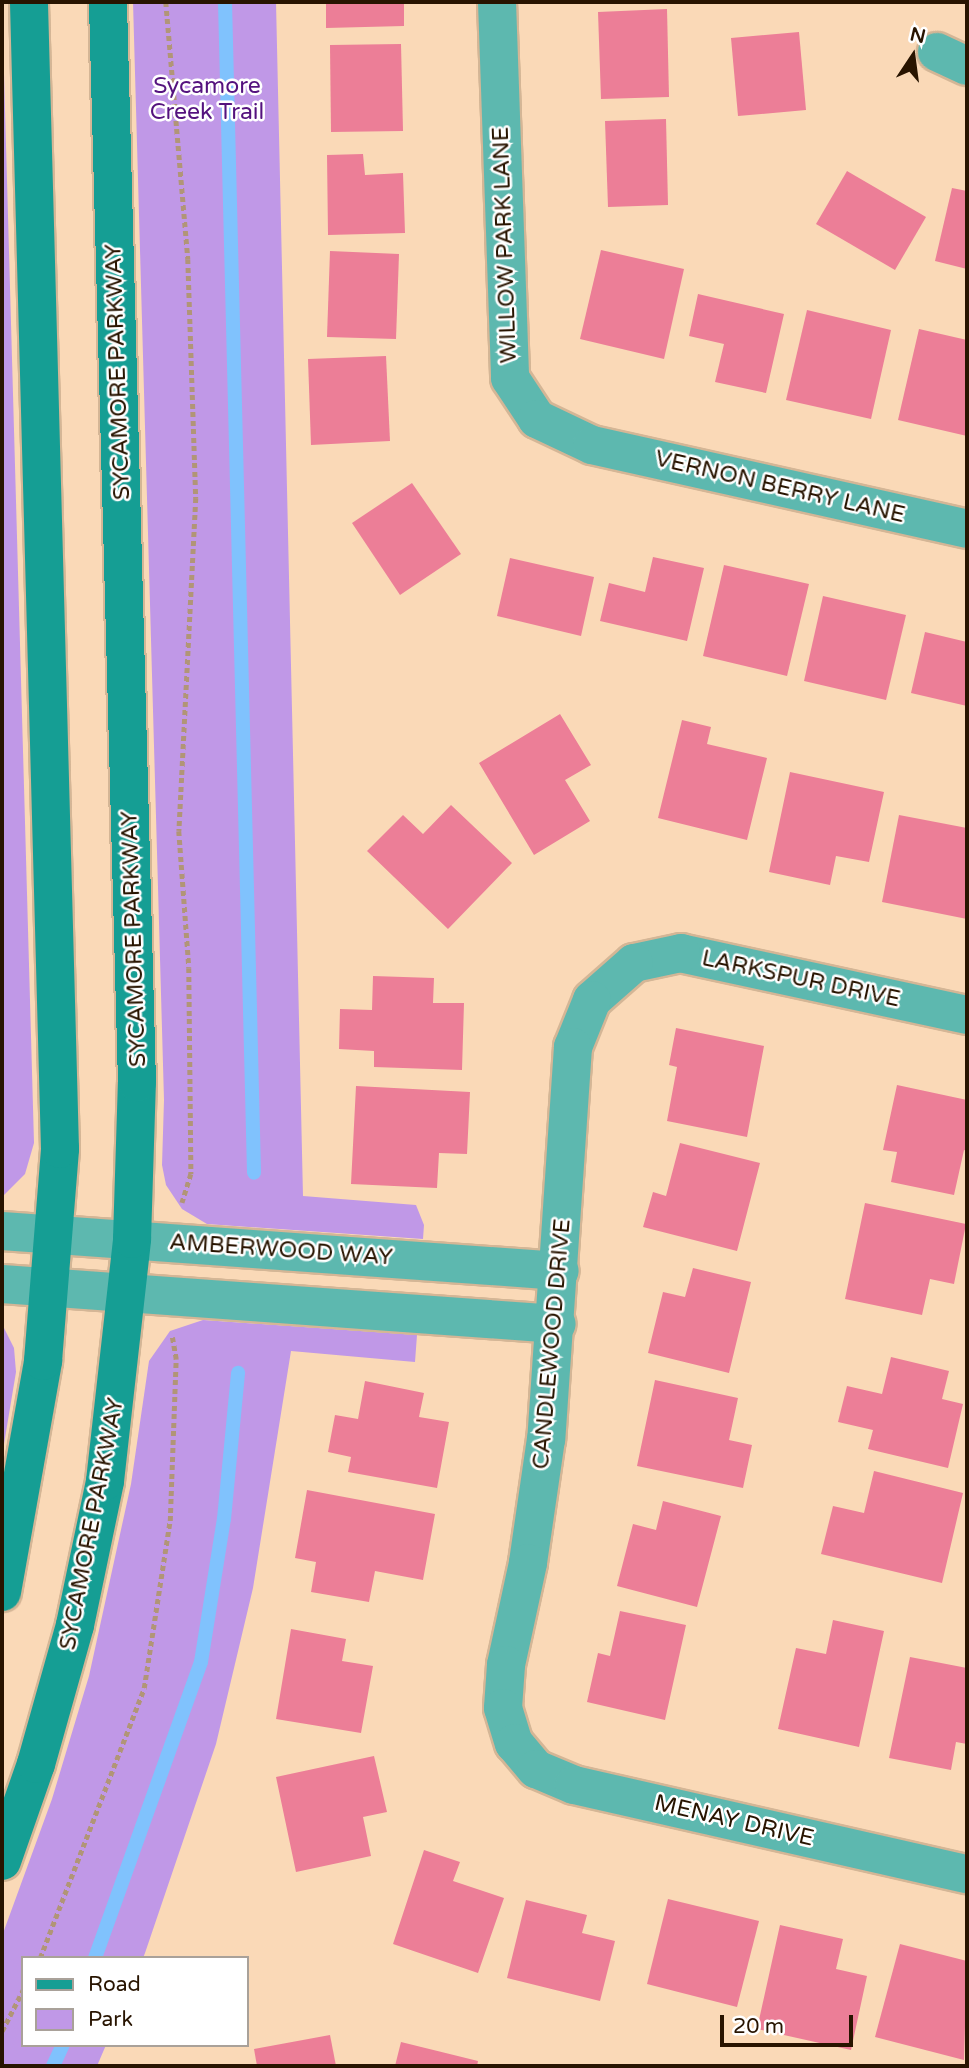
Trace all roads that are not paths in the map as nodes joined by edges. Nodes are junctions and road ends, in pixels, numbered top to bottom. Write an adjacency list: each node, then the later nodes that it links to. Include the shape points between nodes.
1 (29, 2): 9 (main road, via 60,1084)
2 (108, 2): 10 (main road, SYCAMORE PARKWAY, via 137,1083)
3 (496, 2): 4 (street, WILLOW PARK LANE, via 510,378 537,419)
4 (592, 445): 5 (street, VERNON BERRY LANE)
5 (967, 529)
6 (634, 962): 7 (street, LARKSPUR DRIVE, via 681,953); 11 (street, CANDLEWOOD DRIVE, via 592,1000 573,1047)
7 (967, 1015)
8 (2, 1231): 9 (street, AMBERWOOD WAY)
9 (55, 1235): 10 (street, AMBERWOOD WAY); 13 (main road)
10 (132, 1239): 11 (street, AMBERWOOD WAY); 14 (main road, SYCAMORE PARKWAY)
11 (560, 1271): 15 (street, CANDLEWOOD DRIVE)
12 (2, 1284): 13 (street)
13 (50, 1288): 14 (street); 16 (main road, via 25,1477)
14 (128, 1294): 15 (street); 18 (main road, SYCAMORE PARKWAY, via 105,1480 75,1625 36,1764)
15 (557, 1324): 17 (street, CANDLEWOOD DRIVE, via 528,1563 506,1665 503,1708)
16 (2, 1592)
17 (514, 1744): 19 (street, MENAY DRIVE, via 536,1769 574,1785)
18 (2, 1861)
19 (967, 1874)

